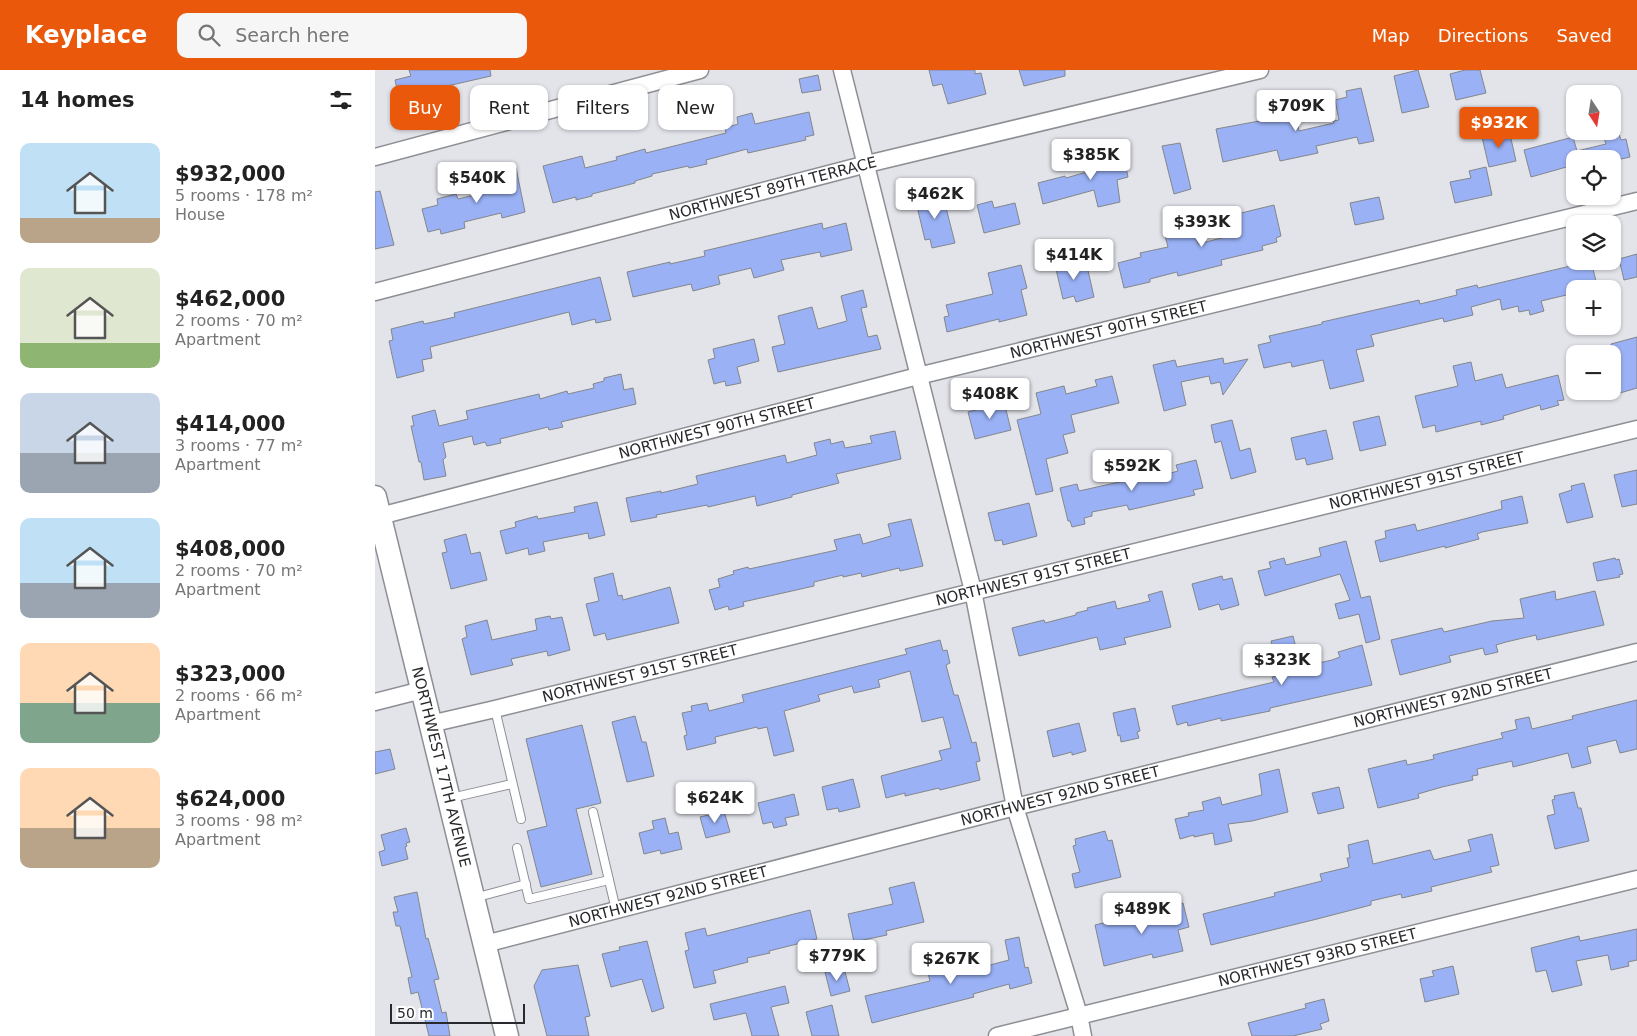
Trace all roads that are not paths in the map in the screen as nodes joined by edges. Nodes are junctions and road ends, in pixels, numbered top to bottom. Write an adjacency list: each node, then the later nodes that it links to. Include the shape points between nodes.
1 (700, 70): 4 (street)
2 (843, 70): 5 (street)
3 (1260, 70): 5 (street, NORTHWEST 89TH TERRACE)
4 (375, 157)
5 (867, 164): 7 (street, NORTHWEST 89TH TERRACE); 8 (street)
6 (1637, 201): 8 (street, NORTHWEST 90TH STREET)
7 (375, 292)
8 (918, 376): 10 (street, NORTHWEST 90TH STREET); 11 (street)
9 (1637, 430): 11 (street, NORTHWEST 91ST STREET)
10 (377, 506): 13 (main road, NORTHWEST 17TH AVENUE)
11 (973, 591): 15 (street, NORTHWEST 91ST STREET); 19 (street)
12 (1637, 652): 19 (street, NORTHWEST 92ND STREET)
13 (422, 690): 14 (street); 16 (main road, NORTHWEST 17TH AVENUE)
14 (375, 702)
15 (495, 709): 16 (street, NORTHWEST 91ST STREET); 17 (lane)
16 (431, 724): 18 (main road, NORTHWEST 17TH AVENUE)
17 (512, 784): 18 (lane); 21 (lane)
18 (449, 798): 26 (main road, NORTHWEST 17TH AVENUE)
19 (1015, 807): 27 (street, NORTHWEST 92ND STREET); 29 (street)
20 (593, 812): 24 (lane)
21 (521, 819)
22 (517, 848): 25 (lane)
23 (1637, 879): 29 (street, NORTHWEST 93RD STREET)
24 (609, 880): 25 (lane, via 529,899); 27 (lane)
25 (526, 884): 26 (lane)
26 (473, 898): 28 (main road, NORTHWEST 17TH AVENUE)
27 (616, 910): 28 (street, NORTHWEST 92ND STREET)
28 (485, 944): 30 (main road, NORTHWEST 17TH AVENUE)
29 (1079, 1015): 31 (street, NORTHWEST 93RD STREET); 32 (street)
30 (507, 1036)
31 (997, 1036)
32 (1083, 1036)

